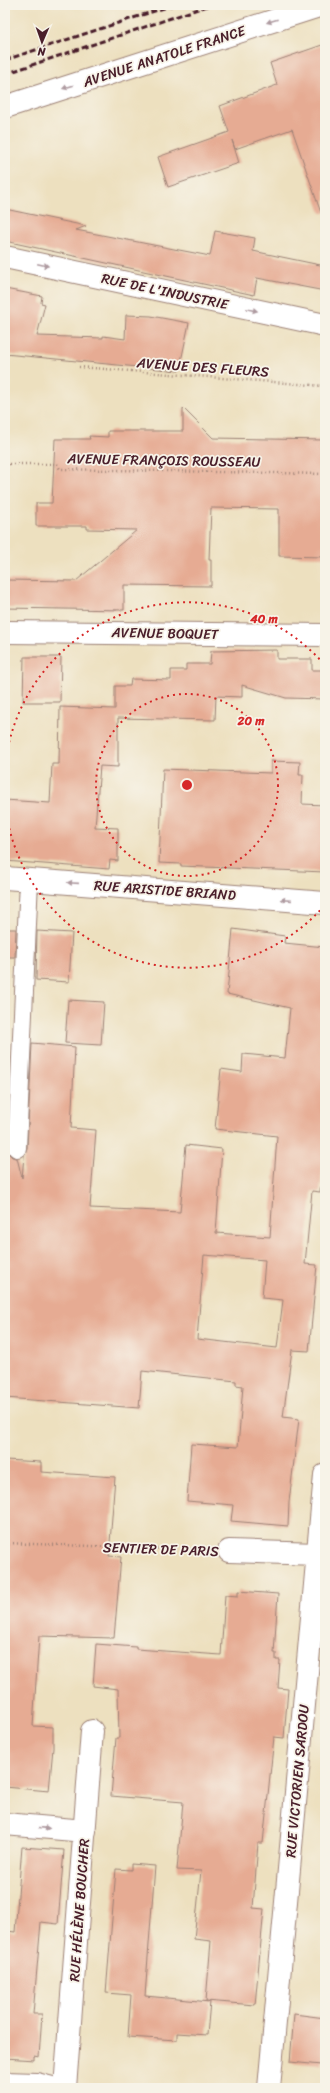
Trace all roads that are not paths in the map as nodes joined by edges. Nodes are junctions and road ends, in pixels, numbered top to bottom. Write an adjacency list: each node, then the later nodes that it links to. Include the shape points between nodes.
1 (322, 5): 2 (street, AVENUE ANATOLE FRANCE, one-way to 2)
2 (5, 107)
3 (5, 257): 4 (street, RUE DE L'INDUSTRIE, one-way to 4)
4 (325, 325)
5 (5, 632): 6 (street, AVENUE BOQUET)
6 (325, 635)
7 (5, 878): 8 (street, RUE ARISTIDE BRIAND)
8 (29, 880): 9 (street, RUE ARISTIDE BRIAND, one-way to 8); 10 (lane)
9 (325, 902)
10 (17, 1148)
11 (325, 1475): 13 (street, RUE VICTORIEN SARDOU)
12 (229, 1551): 13 (street, SENTIER DE PARIS)
13 (317, 1554): 20 (street, RUE VICTORIEN SARDOU)
14 (92, 1731): 16 (street, RUE HÉLÈNE BOUCHER)
15 (5, 1824): 16 (street, one-way to 16)
16 (85, 1831): 19 (street, RUE HÉLÈNE BOUCHER)
17 (5, 2083): 18 (street, via 36,2084)
18 (52, 2088)
19 (65, 2088)
20 (269, 2088)

